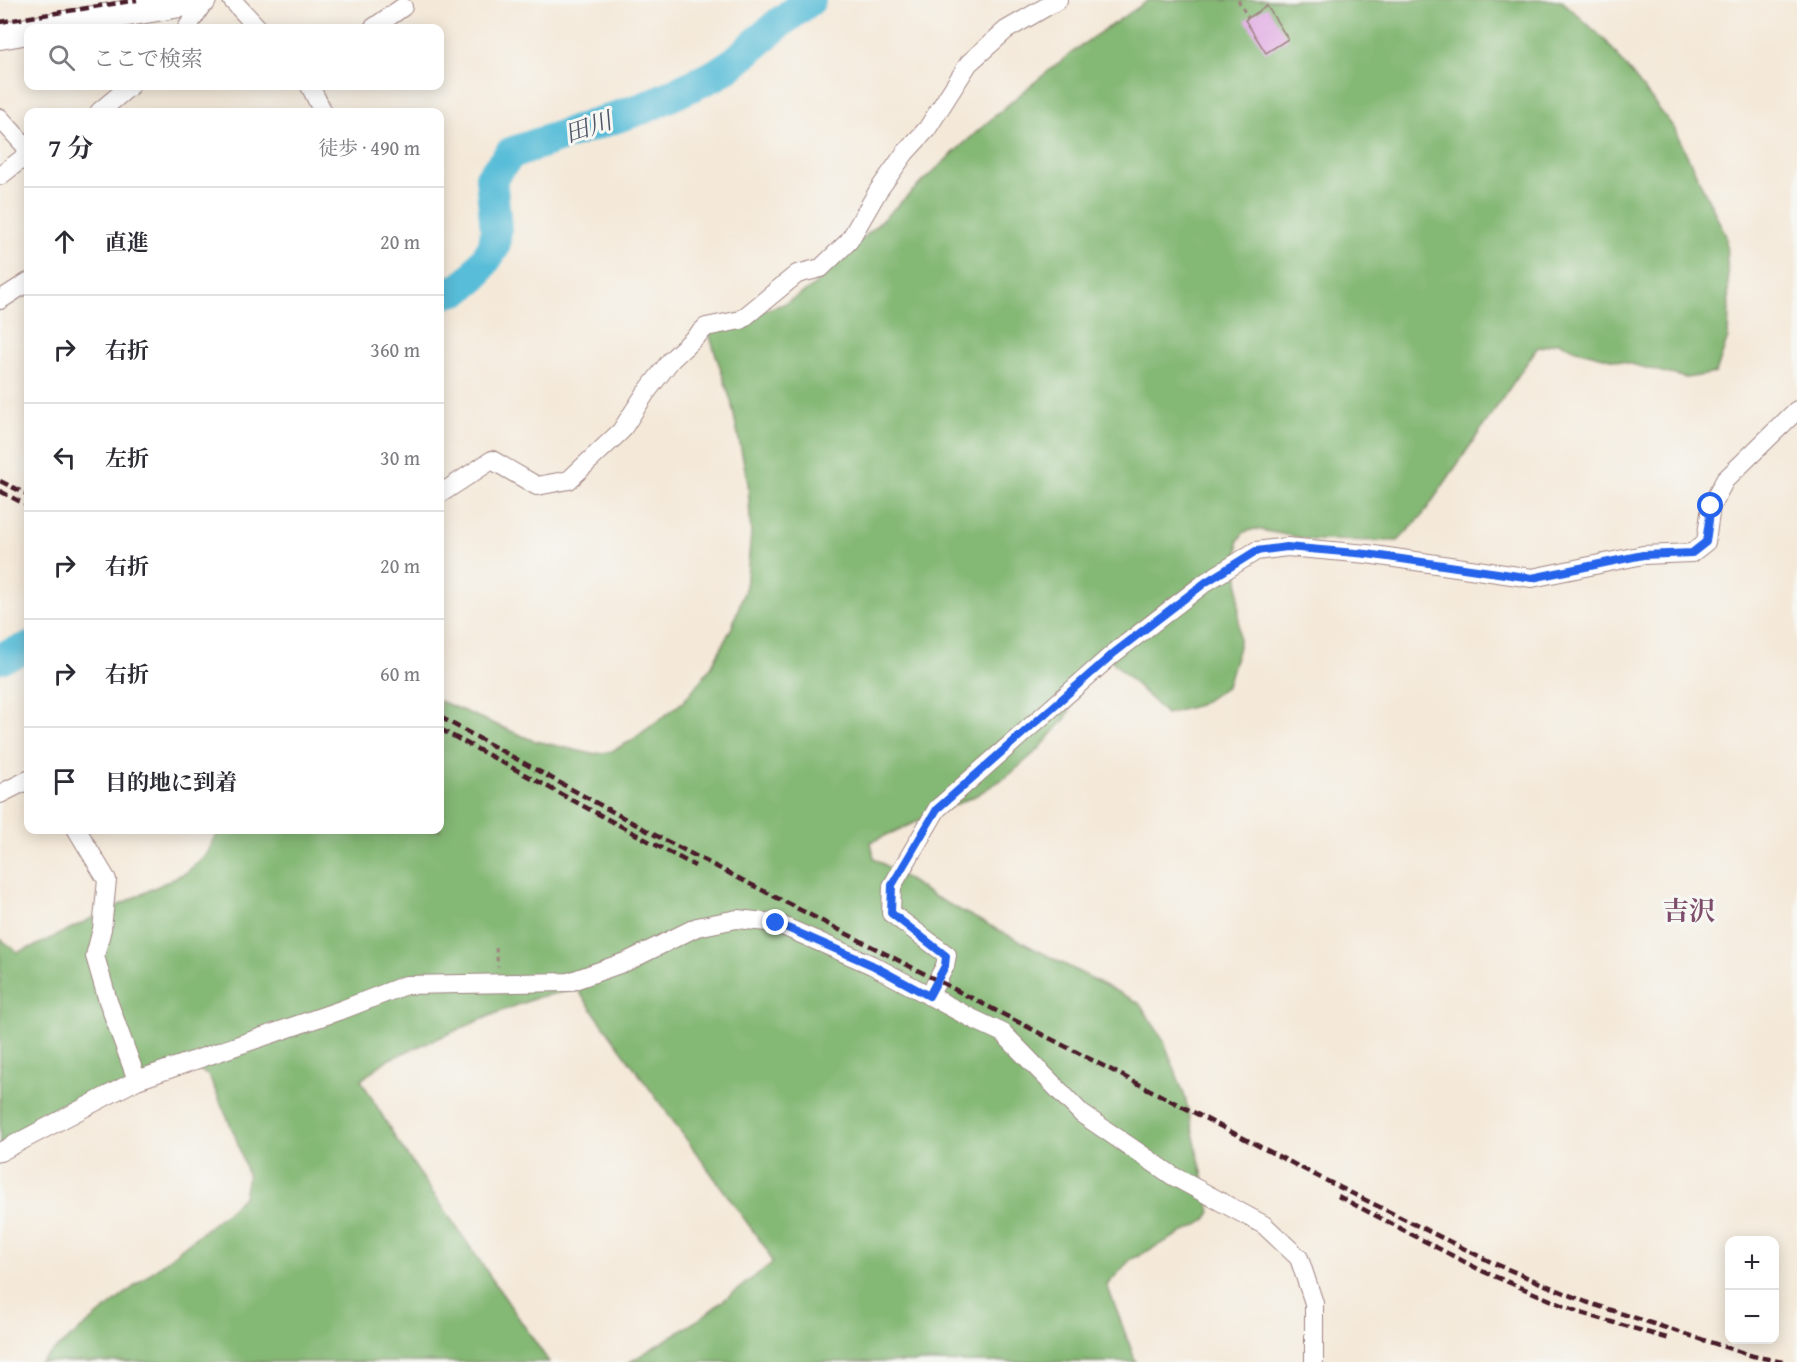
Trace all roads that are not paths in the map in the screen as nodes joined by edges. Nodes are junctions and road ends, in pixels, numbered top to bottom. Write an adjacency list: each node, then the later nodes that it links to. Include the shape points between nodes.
1 (204, 0): 5 (street); 6 (street)
2 (232, 0): 7 (street)
3 (1058, 0): 22 (street, via 1006,30 969,63 927,129 878,191 849,241 821,268 797,274 741,320 706,327 671,360 621,431 569,480 537,486 492,459)
4 (403, 7): 8 (street)
5 (65, 24)
6 (189, 24)
7 (254, 24)
8 (379, 24)
9 (24, 32): 10 (street)
10 (0, 36)
11 (125, 90): 13 (street)
12 (312, 90): 14 (street)
13 (104, 108)
14 (321, 108)
15 (0, 118): 16 (street)
16 (24, 145)
17 (24, 157): 18 (street)
18 (0, 176)
19 (24, 285): 20 (street)
20 (0, 300)
21 (1797, 410): 26 (street, via 1725,480 1711,506 1706,542 1692,553 1643,555 1532,578 1367,554 1287,547 1256,551 1206,582 1114,653 937,809 892,885 891,913 946,956)
22 (444, 491)
23 (24, 782): 24 (street)
24 (0, 794)
25 (79, 834): 27 (street, via 107,880 95,956)
26 (929, 996): 27 (street, via 872,965 776,923 737,919 697,927 628,961 569,982 406,985); 29 (street, via 1003,1033 1082,1114 1173,1176 1264,1225 1299,1258 1314,1303)
27 (137, 1080): 28 (street)
28 (0, 1152)
29 (1314, 1362)

